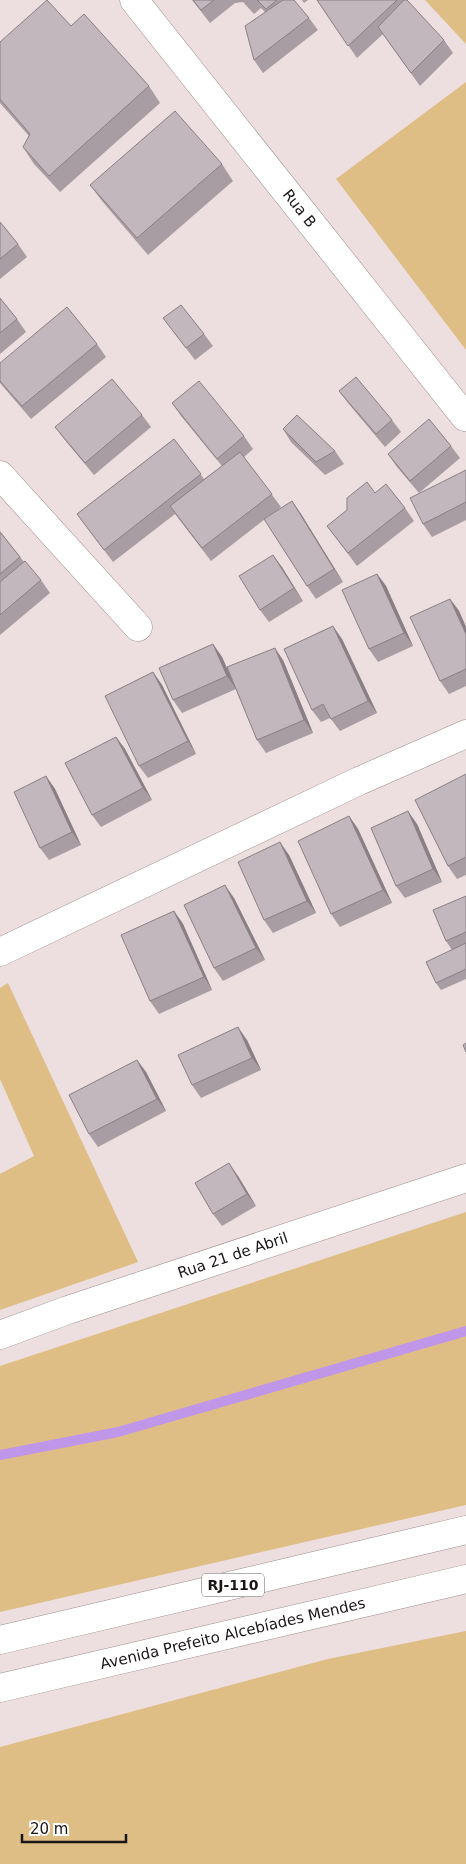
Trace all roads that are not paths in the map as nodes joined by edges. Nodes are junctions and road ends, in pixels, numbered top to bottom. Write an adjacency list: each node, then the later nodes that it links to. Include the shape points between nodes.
1 (134, 0): 2 (street, Rua B)
2 (465, 417)
3 (0, 475): 4 (street)
4 (138, 627)
5 (466, 734): 6 (street, via 359,781)
6 (0, 952)
7 (466, 1178): 8 (street, Rua 21 de Abril)
8 (0, 1335)
9 (466, 1530): 11 (street, RJ-110)
10 (466, 1579): 12 (street, Avenida Prefeito Alcebíades Mendes)
11 (0, 1640)
12 (0, 1688)

